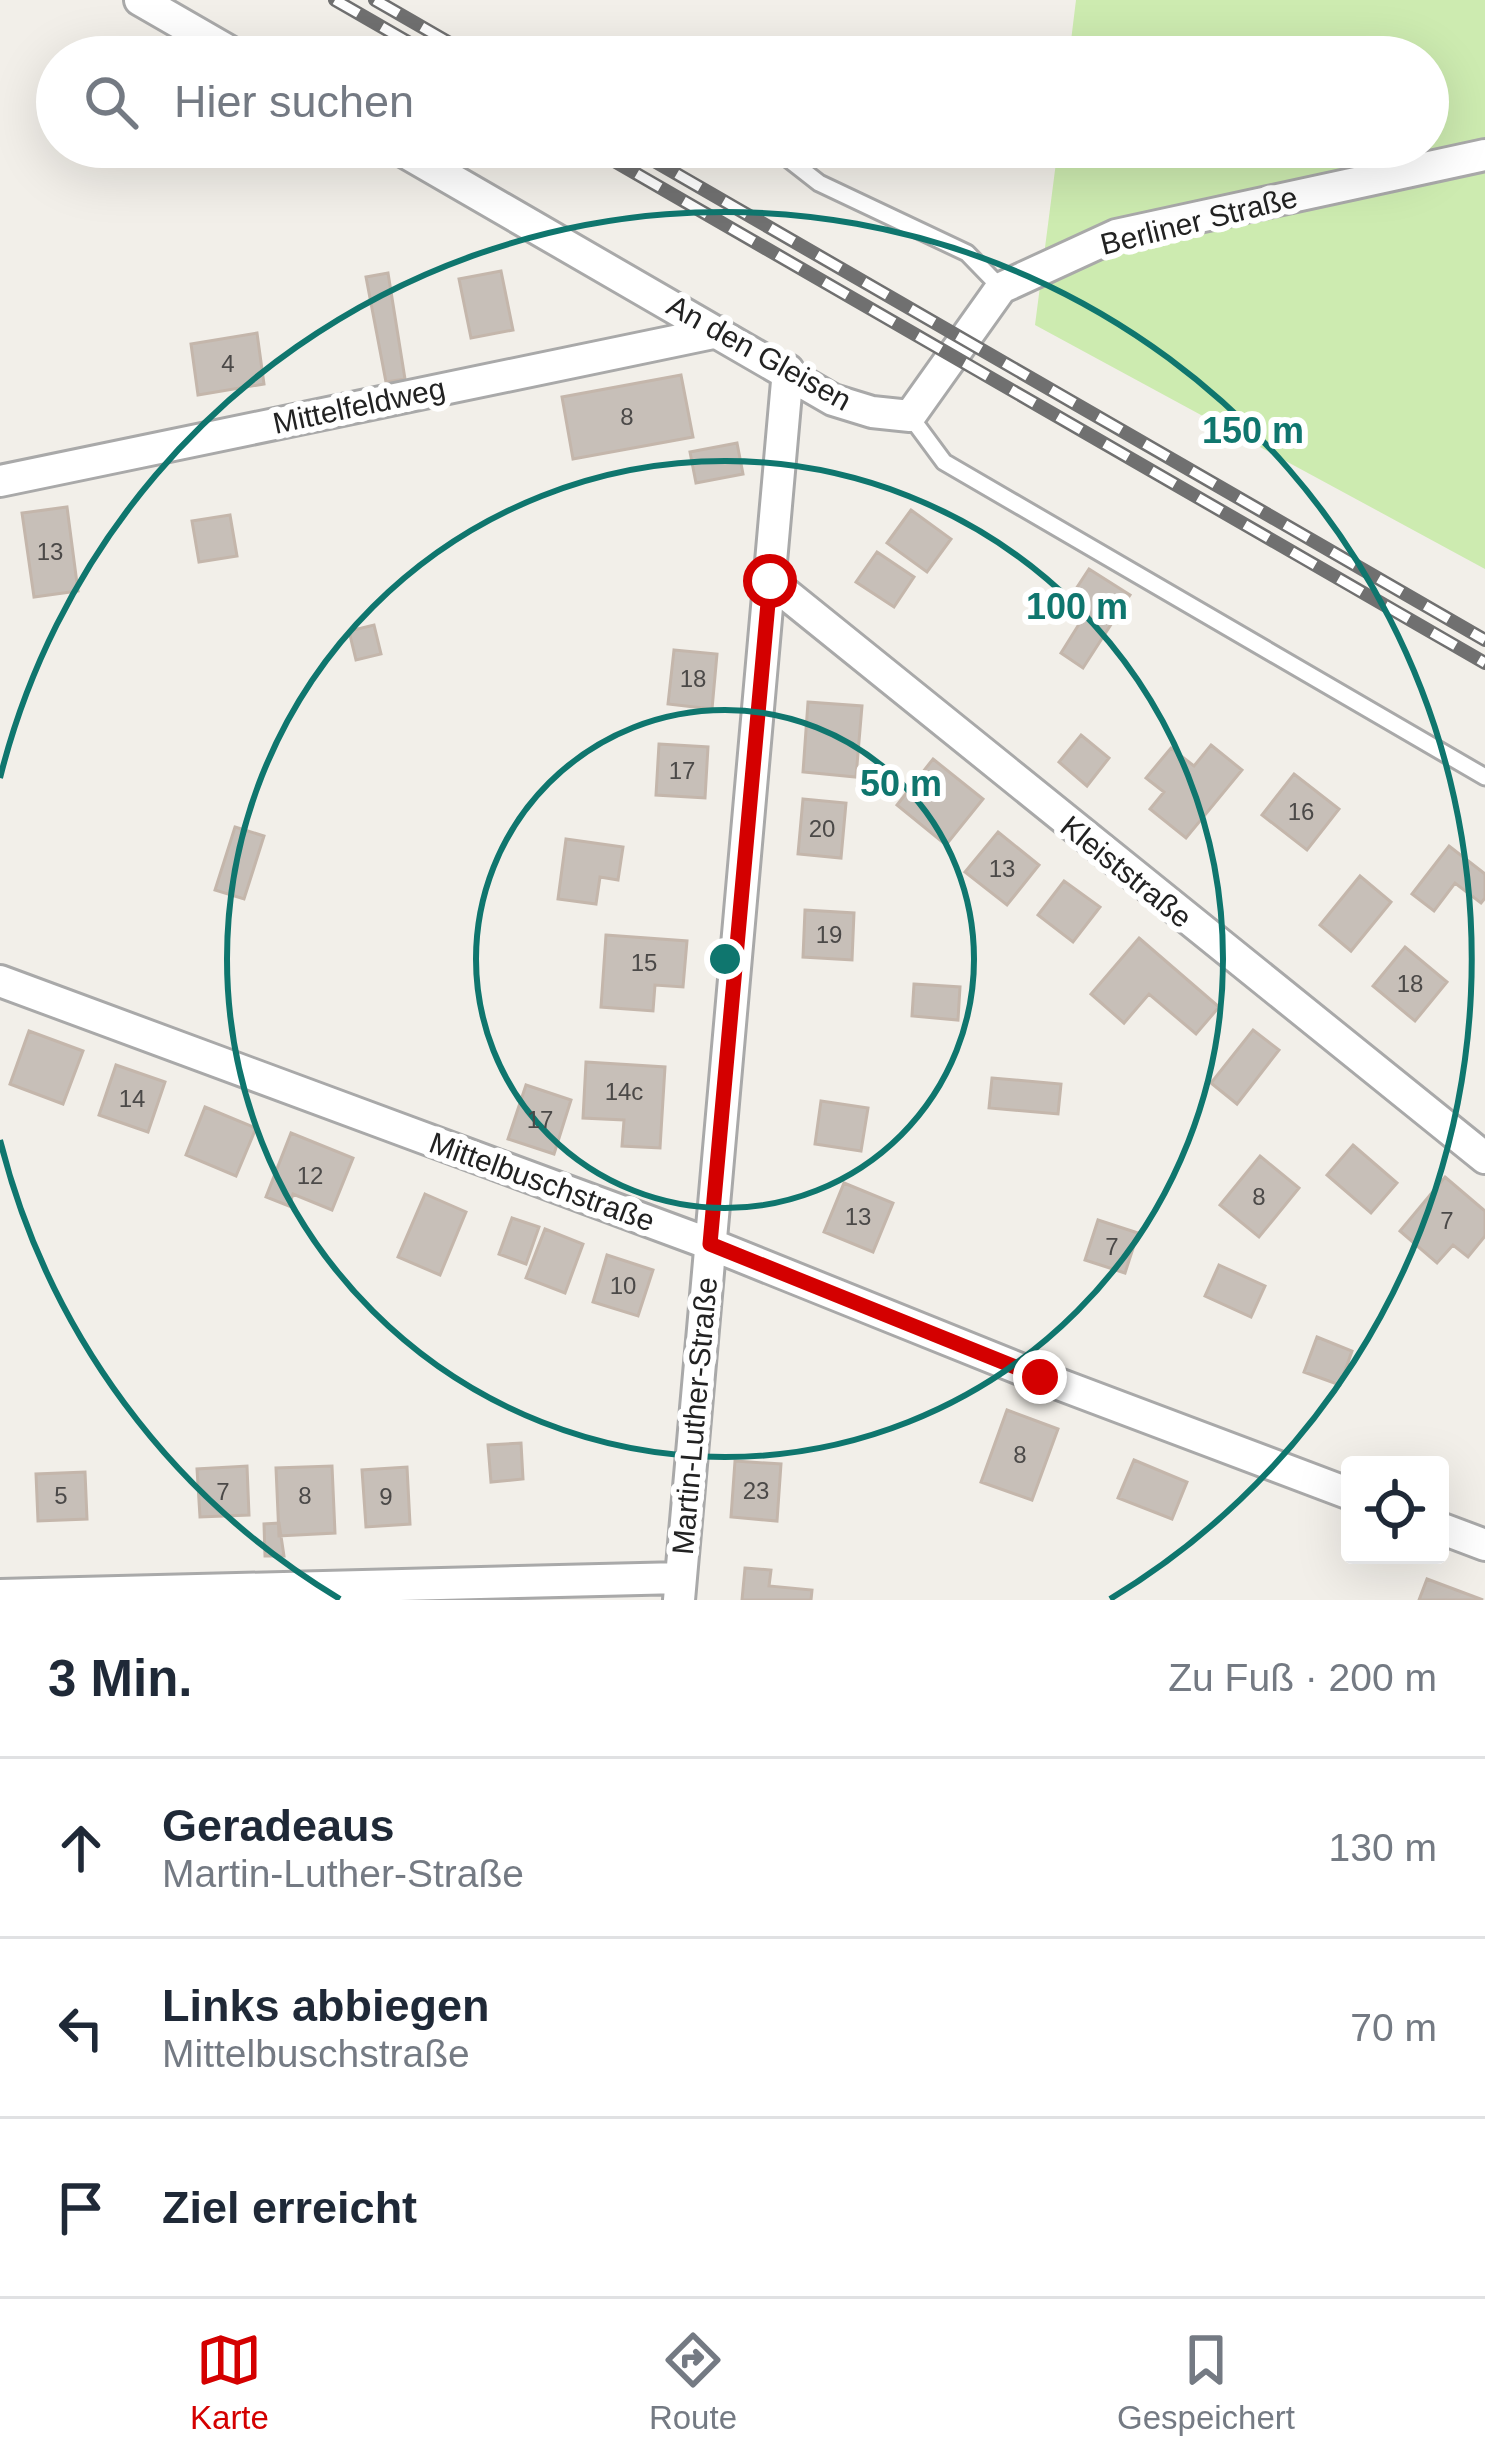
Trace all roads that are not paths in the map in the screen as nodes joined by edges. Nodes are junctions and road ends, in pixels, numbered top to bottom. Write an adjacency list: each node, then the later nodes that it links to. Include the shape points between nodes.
1 (140, 0): 2 (street)
2 (203, 36)
3 (1485, 155): 4 (street, Berliner Straße)
4 (1449, 163)
5 (433, 168): 9 (street, An den Gleisen)
6 (801, 168): 8 (lane, via 967,253)
7 (1425, 168): 8 (street, Berliner Straße, via 1115,235)
8 (1001, 289): 11 (street, Berliner Straße)
9 (718, 332): 10 (street, An den Gleisen); 12 (street, Mittelfeldweg)
10 (788, 370): 11 (street, An den Gleisen, via 833,400); 13 (street, Martin-Luther-Straße)
11 (910, 416): 14 (lane, via 944,462)
12 (0, 481)
13 (770, 581): 16 (street, Kleiststraße); 17 (street, Martin-Luther-Straße)
14 (1485, 777)
15 (0, 981): 17 (street, Mittelbuschstraße)
16 (1485, 1158)
17 (710, 1244): 18 (street, Mittelbuschstraße); 21 (street, Martin-Luther-Straße)
18 (1341, 1490)
19 (1449, 1531): 20 (street)
20 (1485, 1545)
21 (680, 1589): 23 (street)
22 (0, 1595): 23 (street)
23 (132, 1597)

